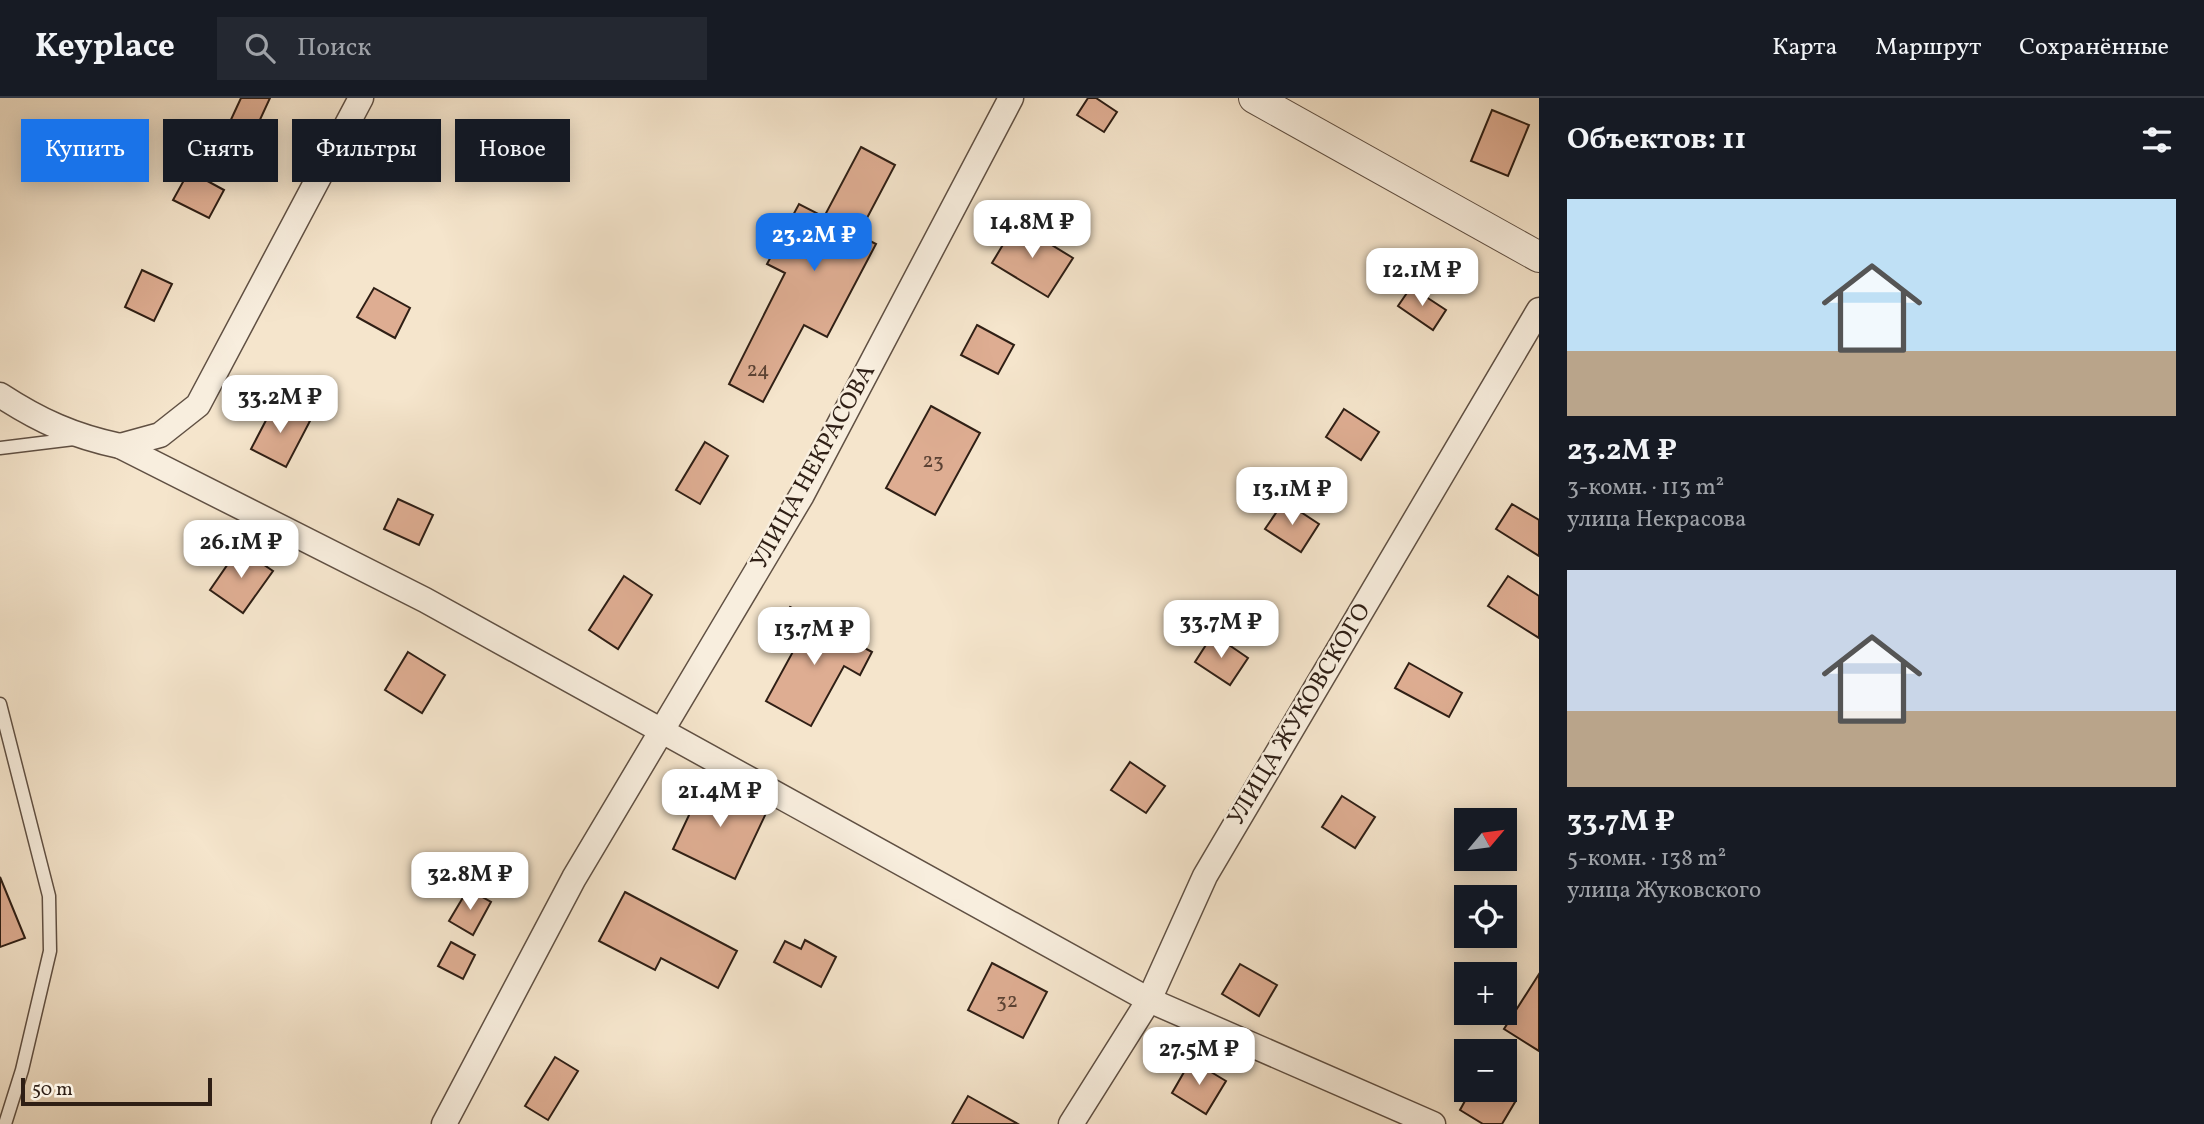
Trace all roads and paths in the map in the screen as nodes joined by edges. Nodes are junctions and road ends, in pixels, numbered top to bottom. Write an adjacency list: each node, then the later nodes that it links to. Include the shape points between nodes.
1 (361, 98): 8 (street, via 198,405 160,435)
2 (1011, 98): 11 (street, УЛИЦА НЕКРАСОВА, via 802,495)
3 (1254, 98): 4 (street)
4 (1539, 257)
5 (1539, 310): 12 (street, УЛИЦА ЖУКОВСКОГО, via 1205,876)
6 (0, 395): 7 (street, via 31,416)
7 (81, 438): 8 (street); 9 (lane)
8 (120, 446): 11 (street, via 425,600)
9 (0, 448)
10 (0, 704): 13 (lane, via 49,896 50,951)
11 (663, 729): 12 (street); 14 (street, УЛИЦА НЕКРАСОВА, via 574,878)
12 (1149, 1000): 15 (street, УЛИЦА ЖУКОВСКОГО); 16 (street)
13 (5, 1124)
14 (444, 1124)
15 (1071, 1124)
16 (1433, 1124)

